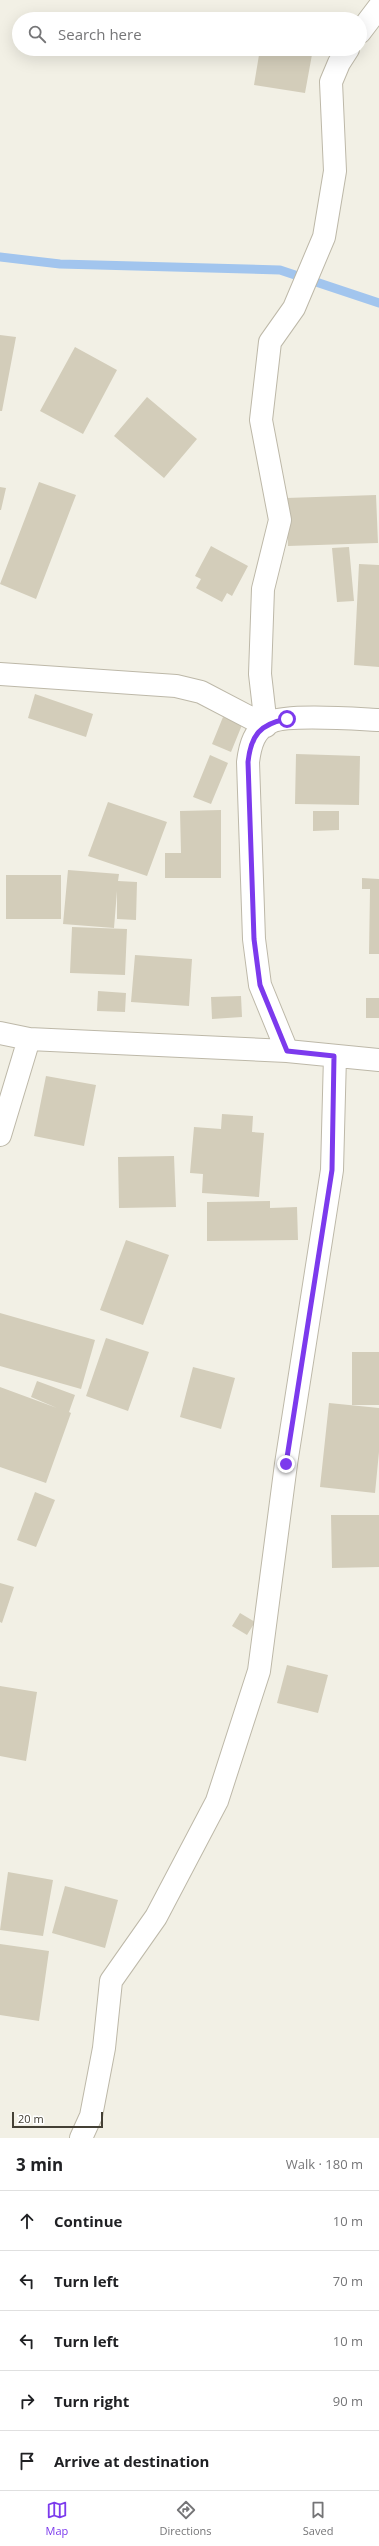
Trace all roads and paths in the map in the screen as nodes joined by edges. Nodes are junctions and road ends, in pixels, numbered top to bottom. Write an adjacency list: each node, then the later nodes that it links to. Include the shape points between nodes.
1 (379, 7): 2 (street)
2 (367, 23)
3 (344, 56): 6 (street, via 330,82 334,171 324,238 294,308 270,342 261,420 280,520 263,589 260,674)
4 (0, 674): 6 (street, via 176,686 201,692)
5 (379, 720): 6 (street, via 287,719 271,722)
6 (266, 726): 9 (street, via 258,731 250,746 248,762 254,939 260,985)
7 (0, 1033): 8 (street)
8 (29, 1039): 9 (street); 12 (street)
9 (287, 1051): 10 (street)
10 (334, 1056): 11 (street); 13 (street, via 332,1170 286,1464 259,1671 217,1801 156,1917 111,1981 104,2048 91,2116)
11 (379, 1060)
12 (0, 1135)
13 (81, 2138)

